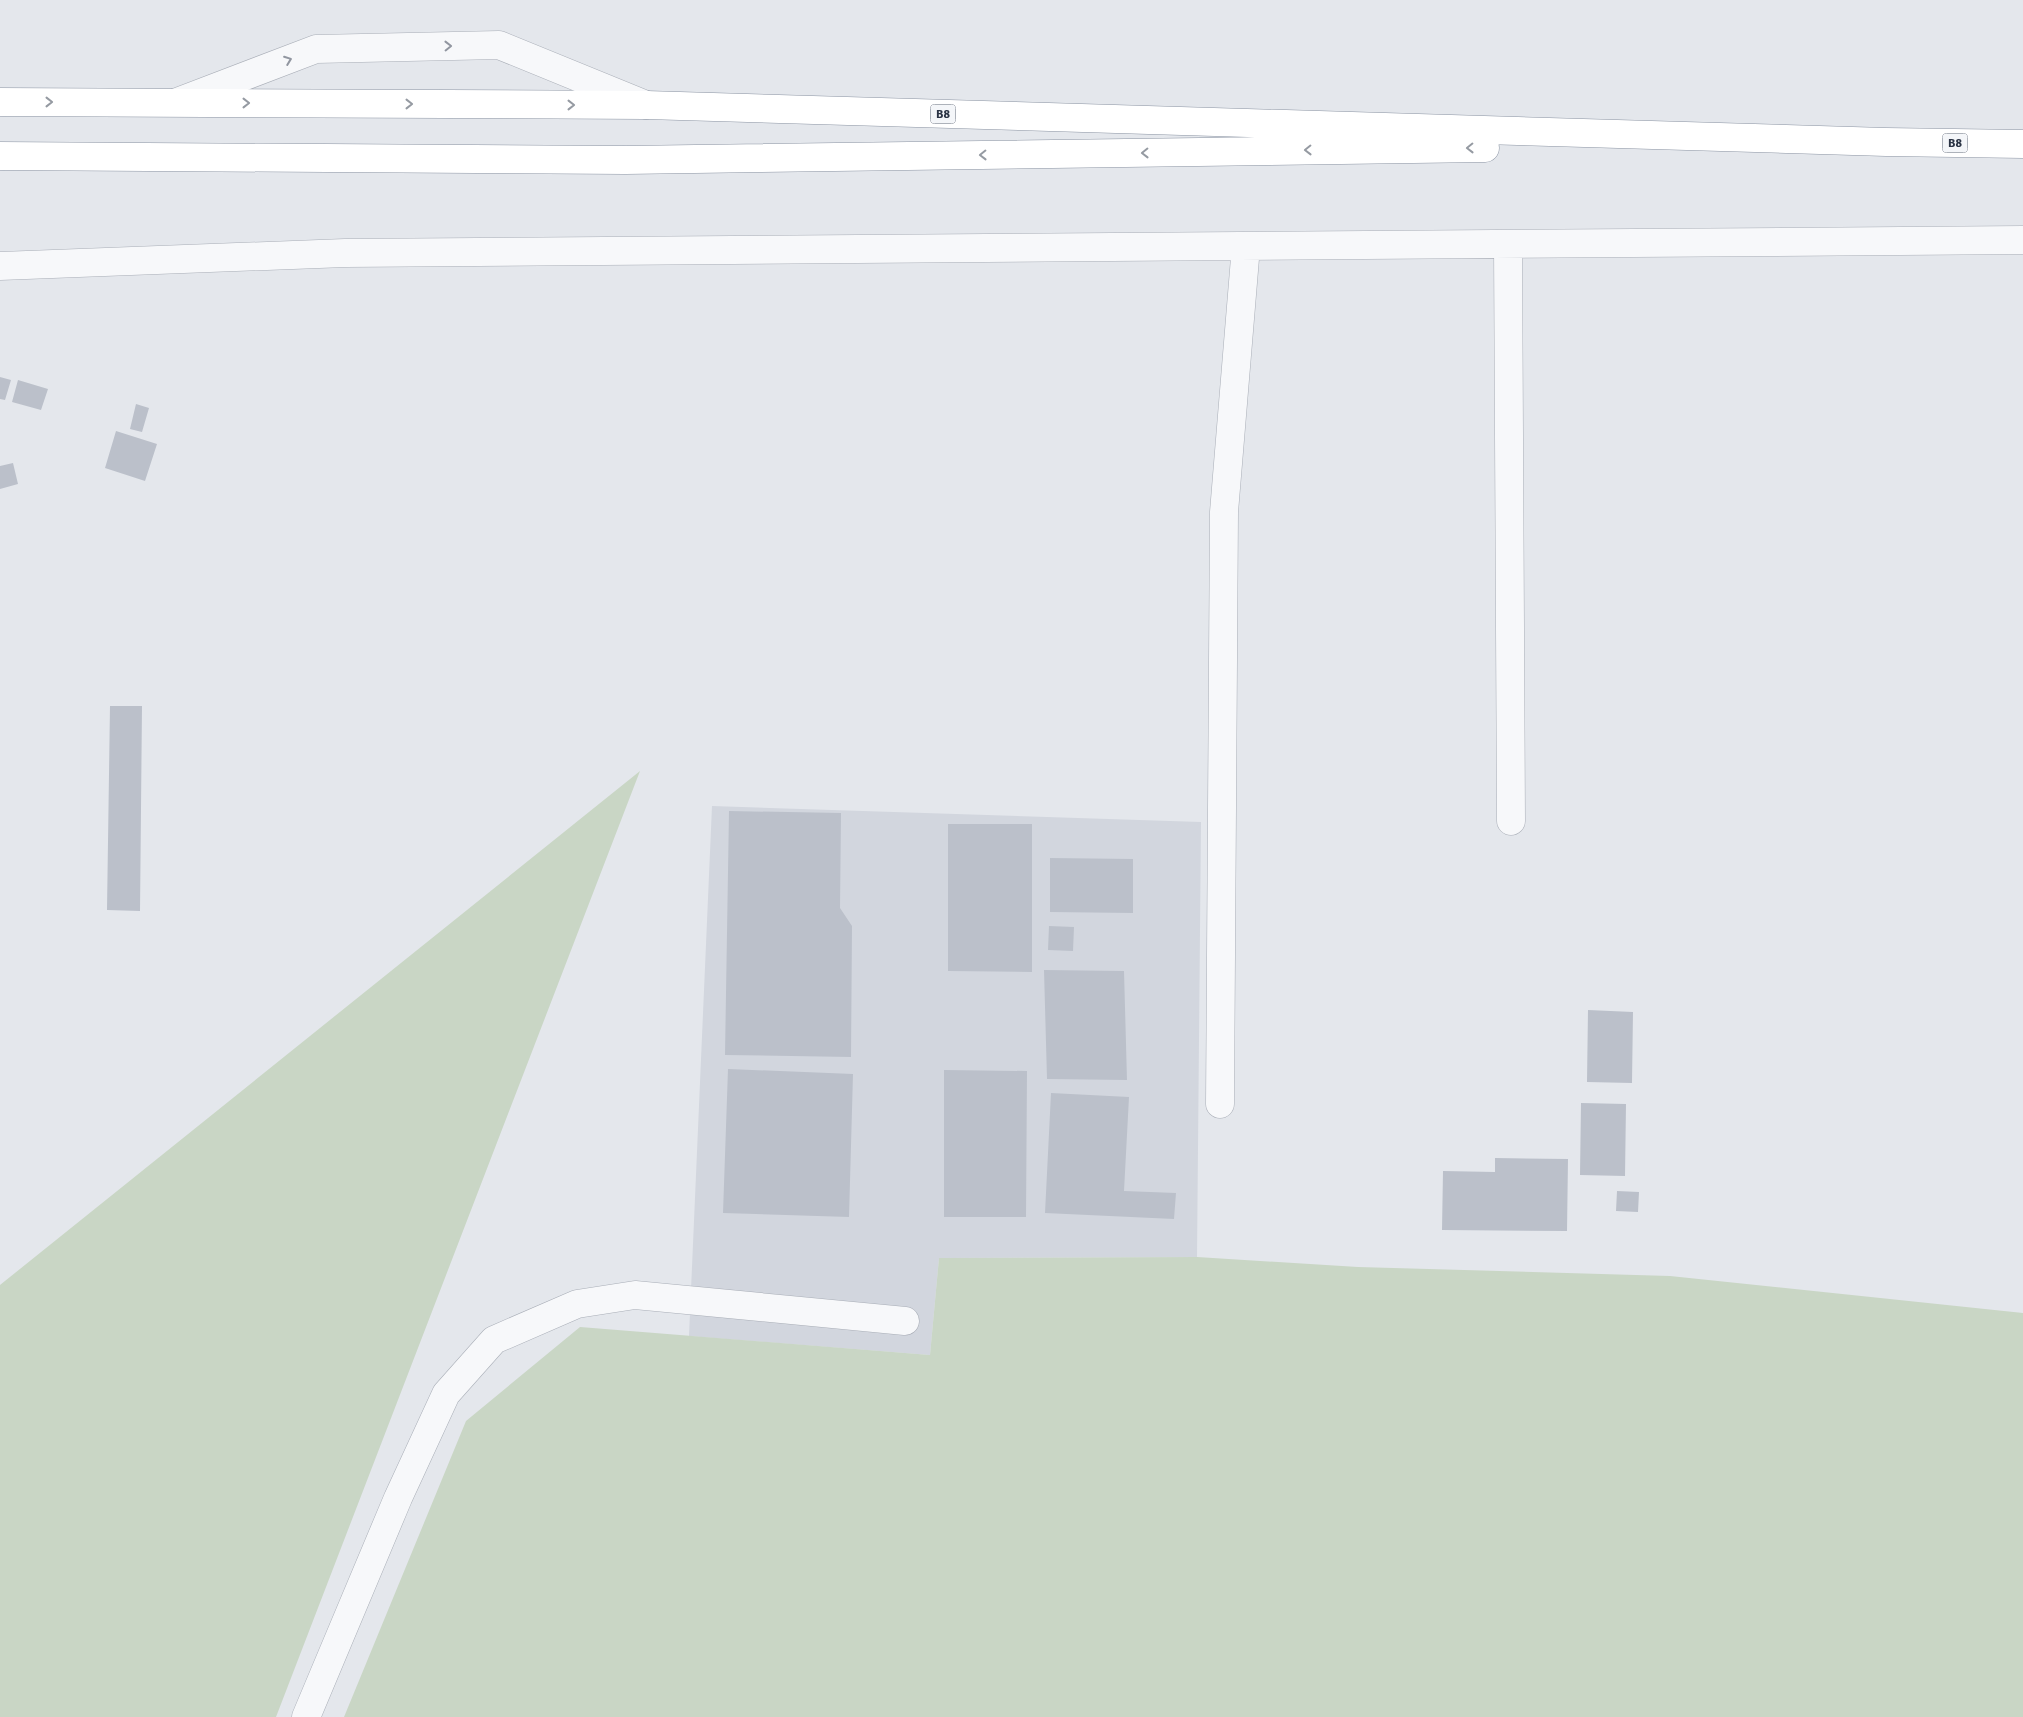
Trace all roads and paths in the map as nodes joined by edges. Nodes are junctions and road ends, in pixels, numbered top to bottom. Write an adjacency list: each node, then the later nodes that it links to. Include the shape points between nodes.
1 (0, 102): 2 (highway, B8, one-way to 2)
2 (177, 102): 3 (highway, B8, one-way to 3); 3 (street, one-way to 3, via 316,49 499,45)
3 (646, 105): 4 (highway, B8)
4 (1886, 142): 5 (highway, B8); 6 (highway, B8, one-way to 6, via 626,160)
5 (2023, 144)
6 (0, 156)
7 (2023, 240): 8 (street)
8 (1508, 244): 9 (street); 11 (street)
9 (1246, 246): 10 (street, via 345,253); 12 (street, via 1224,512)
10 (0, 266)
11 (1511, 821)
12 (1220, 1104)
13 (905, 1321): 14 (street, via 635,1295 577,1304 494,1340 446,1394 398,1498)
14 (306, 1717)

